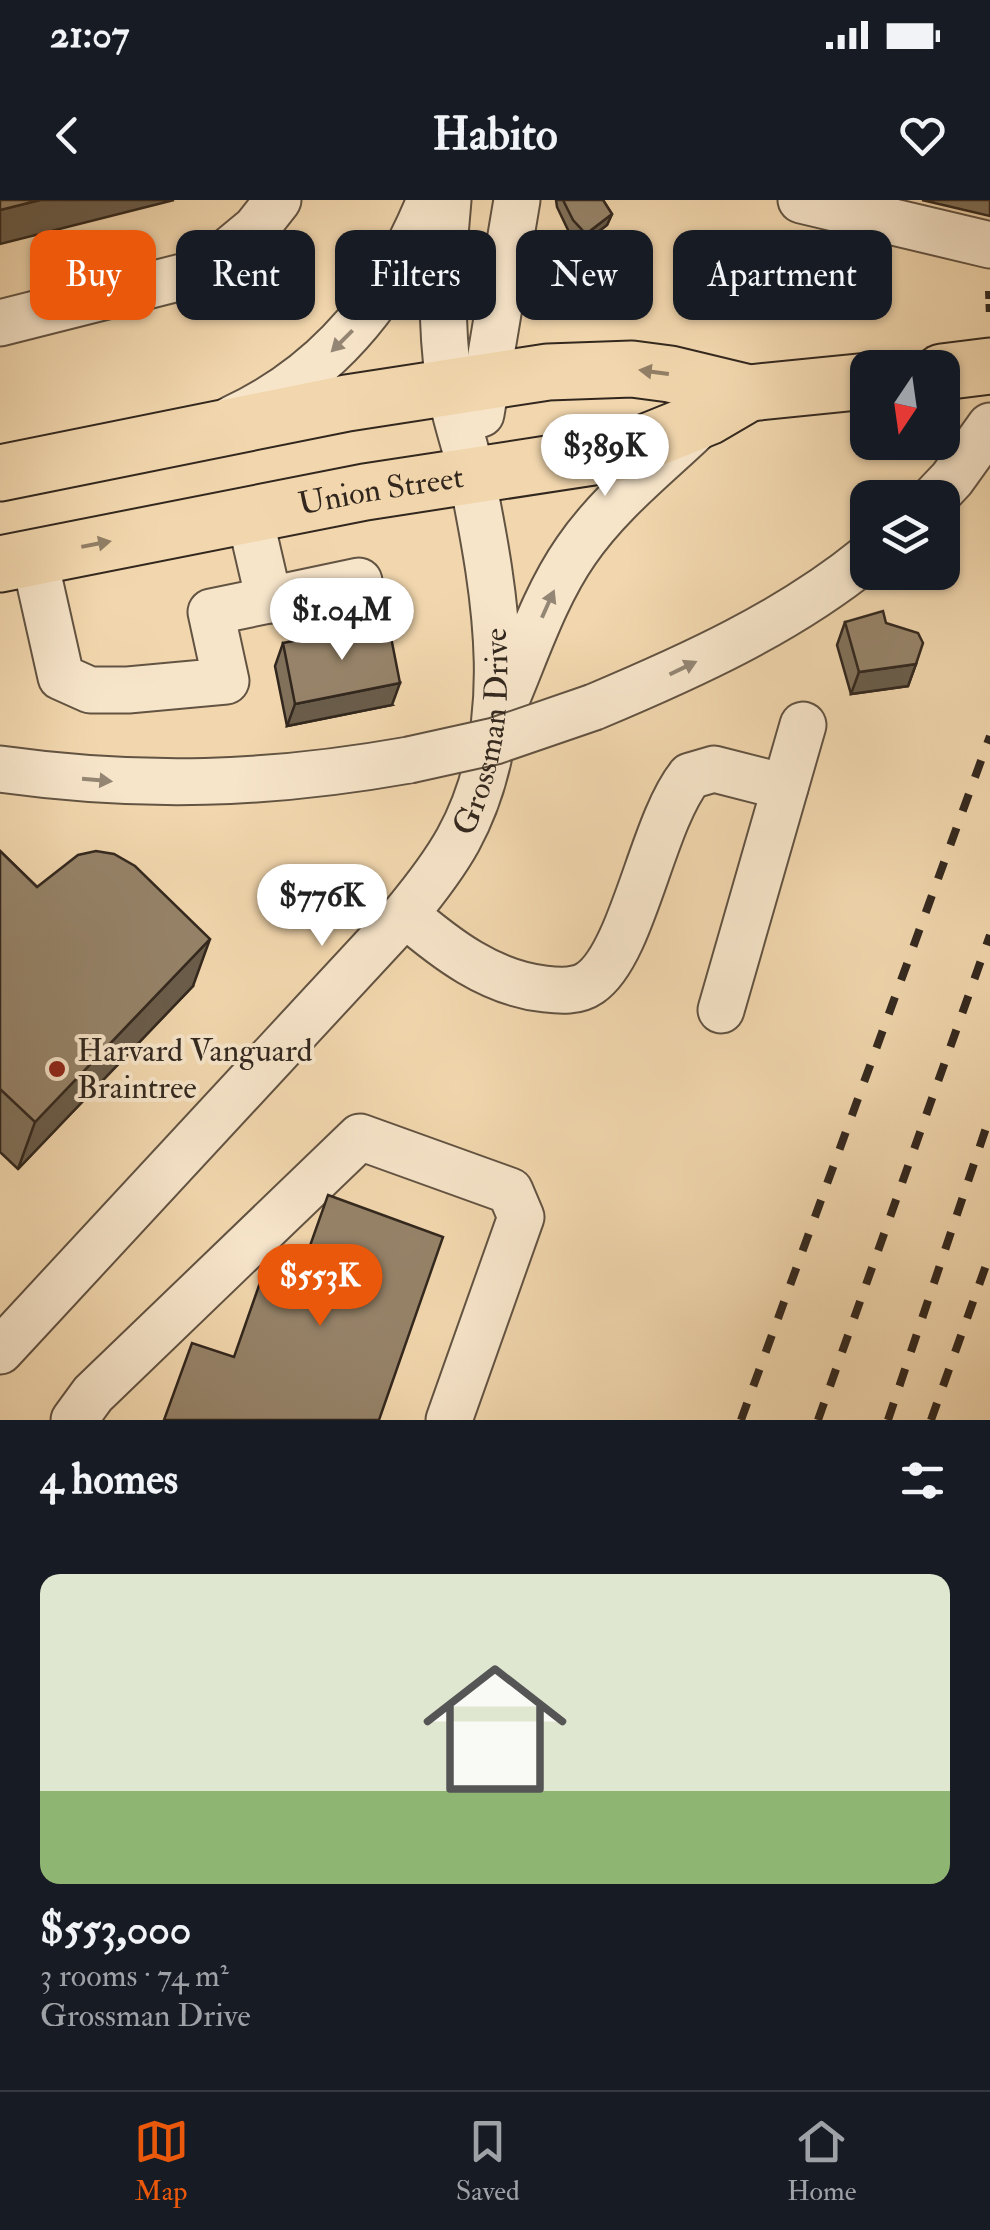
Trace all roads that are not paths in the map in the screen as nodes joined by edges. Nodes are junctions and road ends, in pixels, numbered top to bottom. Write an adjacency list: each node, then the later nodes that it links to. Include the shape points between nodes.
1 (278, 200): 7 (street, via 256,228 190,275)
2 (430, 200): 14 (street, one-way to 14, via 406,255 350,334 272,395)
3 (448, 200): 10 (street, via 442,309)
4 (517, 200): 10 (street)
5 (802, 200): 6 (street)
6 (990, 244)
7 (0, 323)
8 (989, 341): 9 (main road)
9 (960, 360)
10 (468, 384): 12 (main road, Union Street, one-way to 10, via 670,374 632,369); 14 (main road, Union Street); 16 (street, Grossman Drive)
11 (850, 384): 12 (main road, Union Street)
12 (729, 405): 16 (main road, Union Street, via 619,453); 24 (street, one-way to 12, via 575,552 616,503)
13 (990, 426): 17 (street)
14 (203, 432): 15 (main road, Union Street)
15 (0, 472)
16 (472, 475): 18 (main road, Union Street); 24 (street, Grossman Drive, via 498,656)
17 (951, 480)
18 (249, 514): 19 (main road, Union Street, one-way to 18); 22 (street)
19 (17, 560): 22 (street, via 61,677 90,690 226,682 211,612)
20 (850, 571): 25 (street, one-way to 20, bridge, via 202,783 305,776 495,740 594,707 740,640)
21 (359, 581): 22 (street)
22 (269, 600)
23 (803, 725): 26 (street)
24 (496, 726): 27 (street, Grossman Drive, via 459,839)
25 (0, 769)
26 (785, 787): 27 (street, via 714,769 690,776 616,949 598,976 576,990 500,977); 28 (street)
27 (405, 914): 29 (street, Grossman Drive)
28 (721, 1010)
29 (0, 1350)
30 (74, 1420): 31 (street, via 360,1137 510,1191 521,1217)
31 (449, 1420)

